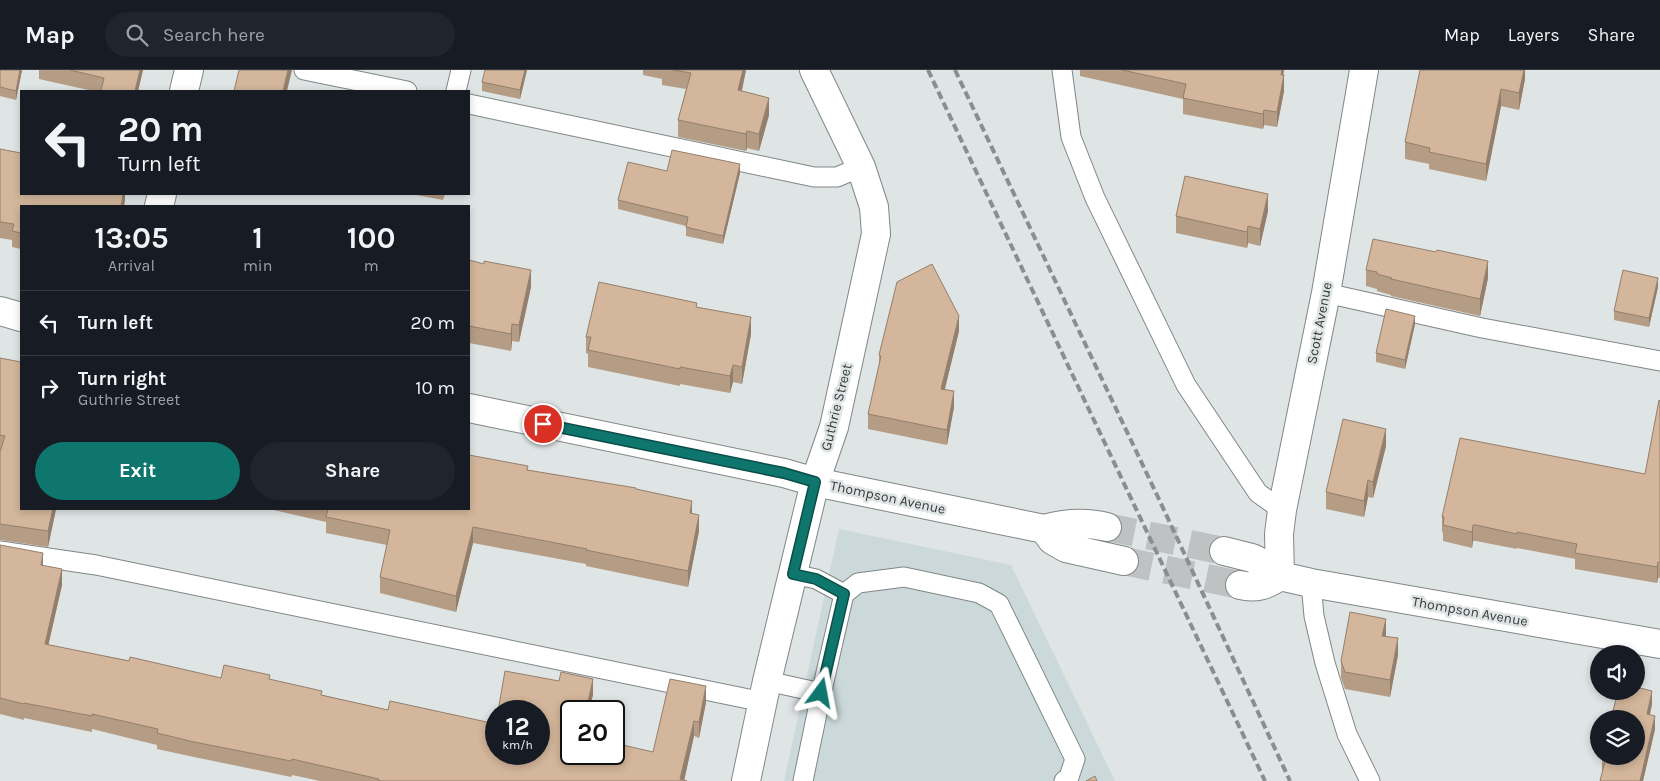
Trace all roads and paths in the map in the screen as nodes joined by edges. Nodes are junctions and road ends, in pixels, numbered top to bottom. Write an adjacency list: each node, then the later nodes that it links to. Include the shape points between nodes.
1 (189, 70): 7 (street)
2 (304, 70): 8 (lane)
3 (460, 70): 9 (lane)
4 (814, 70): 11 (street, Guthrie Street)
5 (1062, 70): 18 (lane, via 1071,137 1095,198 1186,385 1258,493)
6 (1364, 70): 12 (street, Scott Avenue)
7 (184, 90)
8 (402, 90)
9 (456, 90)
10 (470, 104): 11 (lane, via 814,177 837,176)
11 (861, 167): 17 (street, Guthrie Street, via 874,206 876,234 834,427)
12 (1326, 293): 15 (lane, via 1482,328); 18 (street, Scott Avenue)
13 (0, 311): 14 (street)
14 (20, 317)
15 (1659, 357)
16 (470, 408): 17 (street, Thompson Avenue)
17 (815, 482): 20 (street, Thompson Avenue); 24 (street, Guthrie Street)
18 (1282, 510): 25 (street, Scott Avenue)
19 (1107, 527): 20 (street, Thompson Avenue, via 1079,523)
20 (1044, 529): 23 (street, via 1052,540 1066,548)
21 (0, 551): 30 (lane, via 96,565)
22 (1224, 551): 25 (street, Thompson Avenue, via 1252,558)
23 (1124, 561)
24 (793, 574): 28 (lane, via 816,579); 30 (street, Guthrie Street)
25 (1280, 576): 26 (street, Thompson Avenue); 27 (street, via 1268,585)
26 (1311, 583): 29 (street, Thompson Avenue); 35 (lane, via 1314,616 1346,734)
27 (1240, 585)
28 (844, 594): 31 (lane); 32 (lane, via 858,583 904,577 979,593 999,604 1075,760)
29 (1660, 644)
30 (765, 692): 31 (lane); 33 (street, Guthrie Street)
31 (821, 693): 34 (lane)
32 (1067, 779)
33 (746, 781)
34 (803, 781)
35 (1370, 781)

